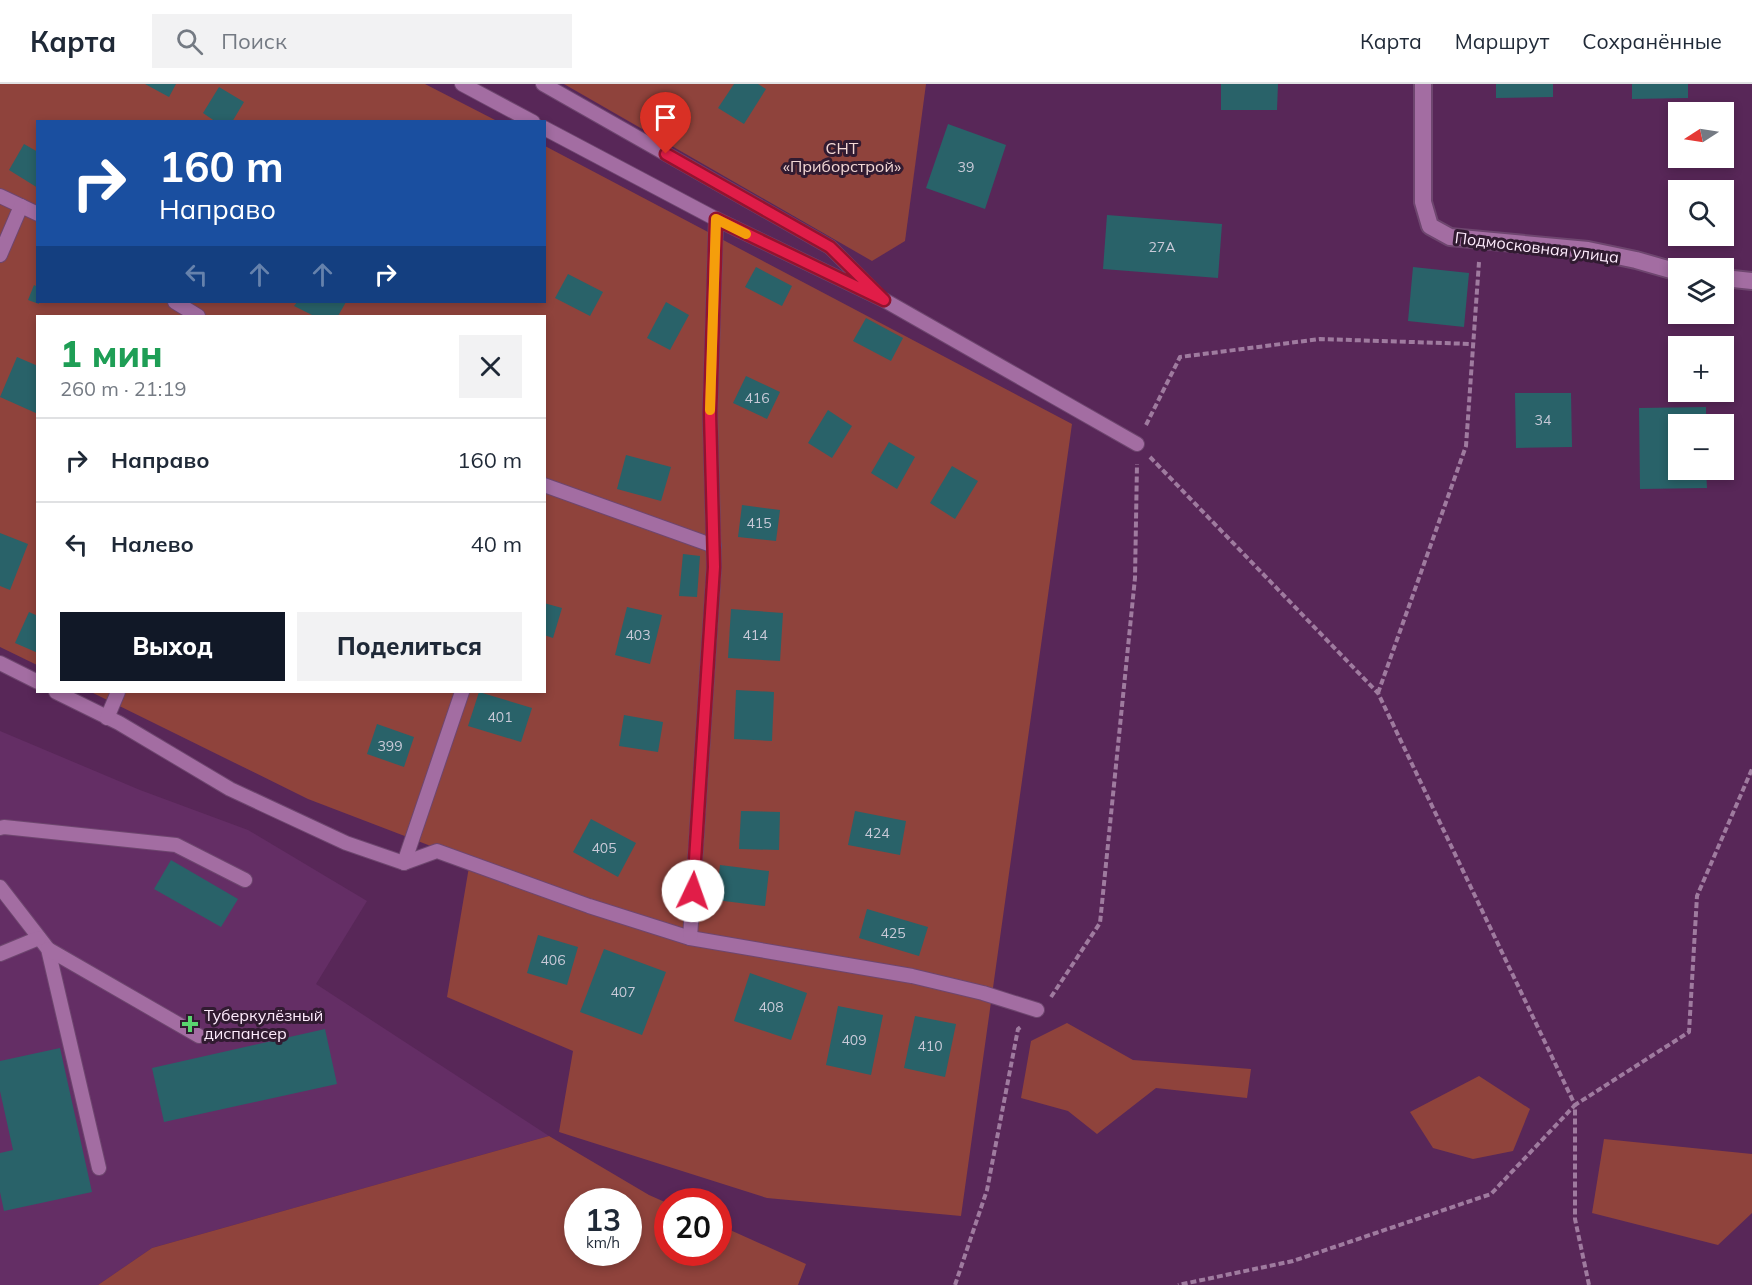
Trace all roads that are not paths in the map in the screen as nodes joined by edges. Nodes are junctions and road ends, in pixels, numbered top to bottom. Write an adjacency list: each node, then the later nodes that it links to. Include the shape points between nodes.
1 (462, 84): 4 (lane)
2 (543, 84): 14 (lane, via 830,247)
3 (1423, 84): 11 (street, Подмосковная улица, via 1423,202 1430,226 1450,237 1588,250)
4 (529, 120)
5 (546, 129): 9 (lane)
6 (0, 196): 7 (lane)
7 (21, 206): 8 (lane); 10 (lane)
8 (36, 213)
9 (716, 219): 14 (lane); 19 (lane, via 710,413)
10 (0, 255)
11 (1668, 269)
12 (1734, 279): 13 (street)
13 (1752, 281)
14 (884, 300): 17 (lane)
15 (177, 303): 16 (lane)
16 (196, 315)
17 (1137, 444)
18 (546, 485): 19 (lane)
19 (714, 546): 30 (lane)
20 (0, 663): 21 (lane)
21 (36, 681)
22 (58, 693): 25 (lane)
23 (118, 693): 25 (lane)
24 (462, 693): 27 (lane)
25 (107, 718): 27 (lane, via 230,789 346,843)
26 (0, 828): 28 (lane, via 176,845)
27 (404, 863): 30 (lane, via 437,851)
28 (245, 880)
29 (0, 887): 31 (lane)
30 (690, 938): 33 (lane, via 912,976)
31 (43, 944): 32 (lane); 34 (lane); 35 (lane)
32 (0, 954)
33 (1037, 1010)
34 (199, 1036)
35 (99, 1168)

